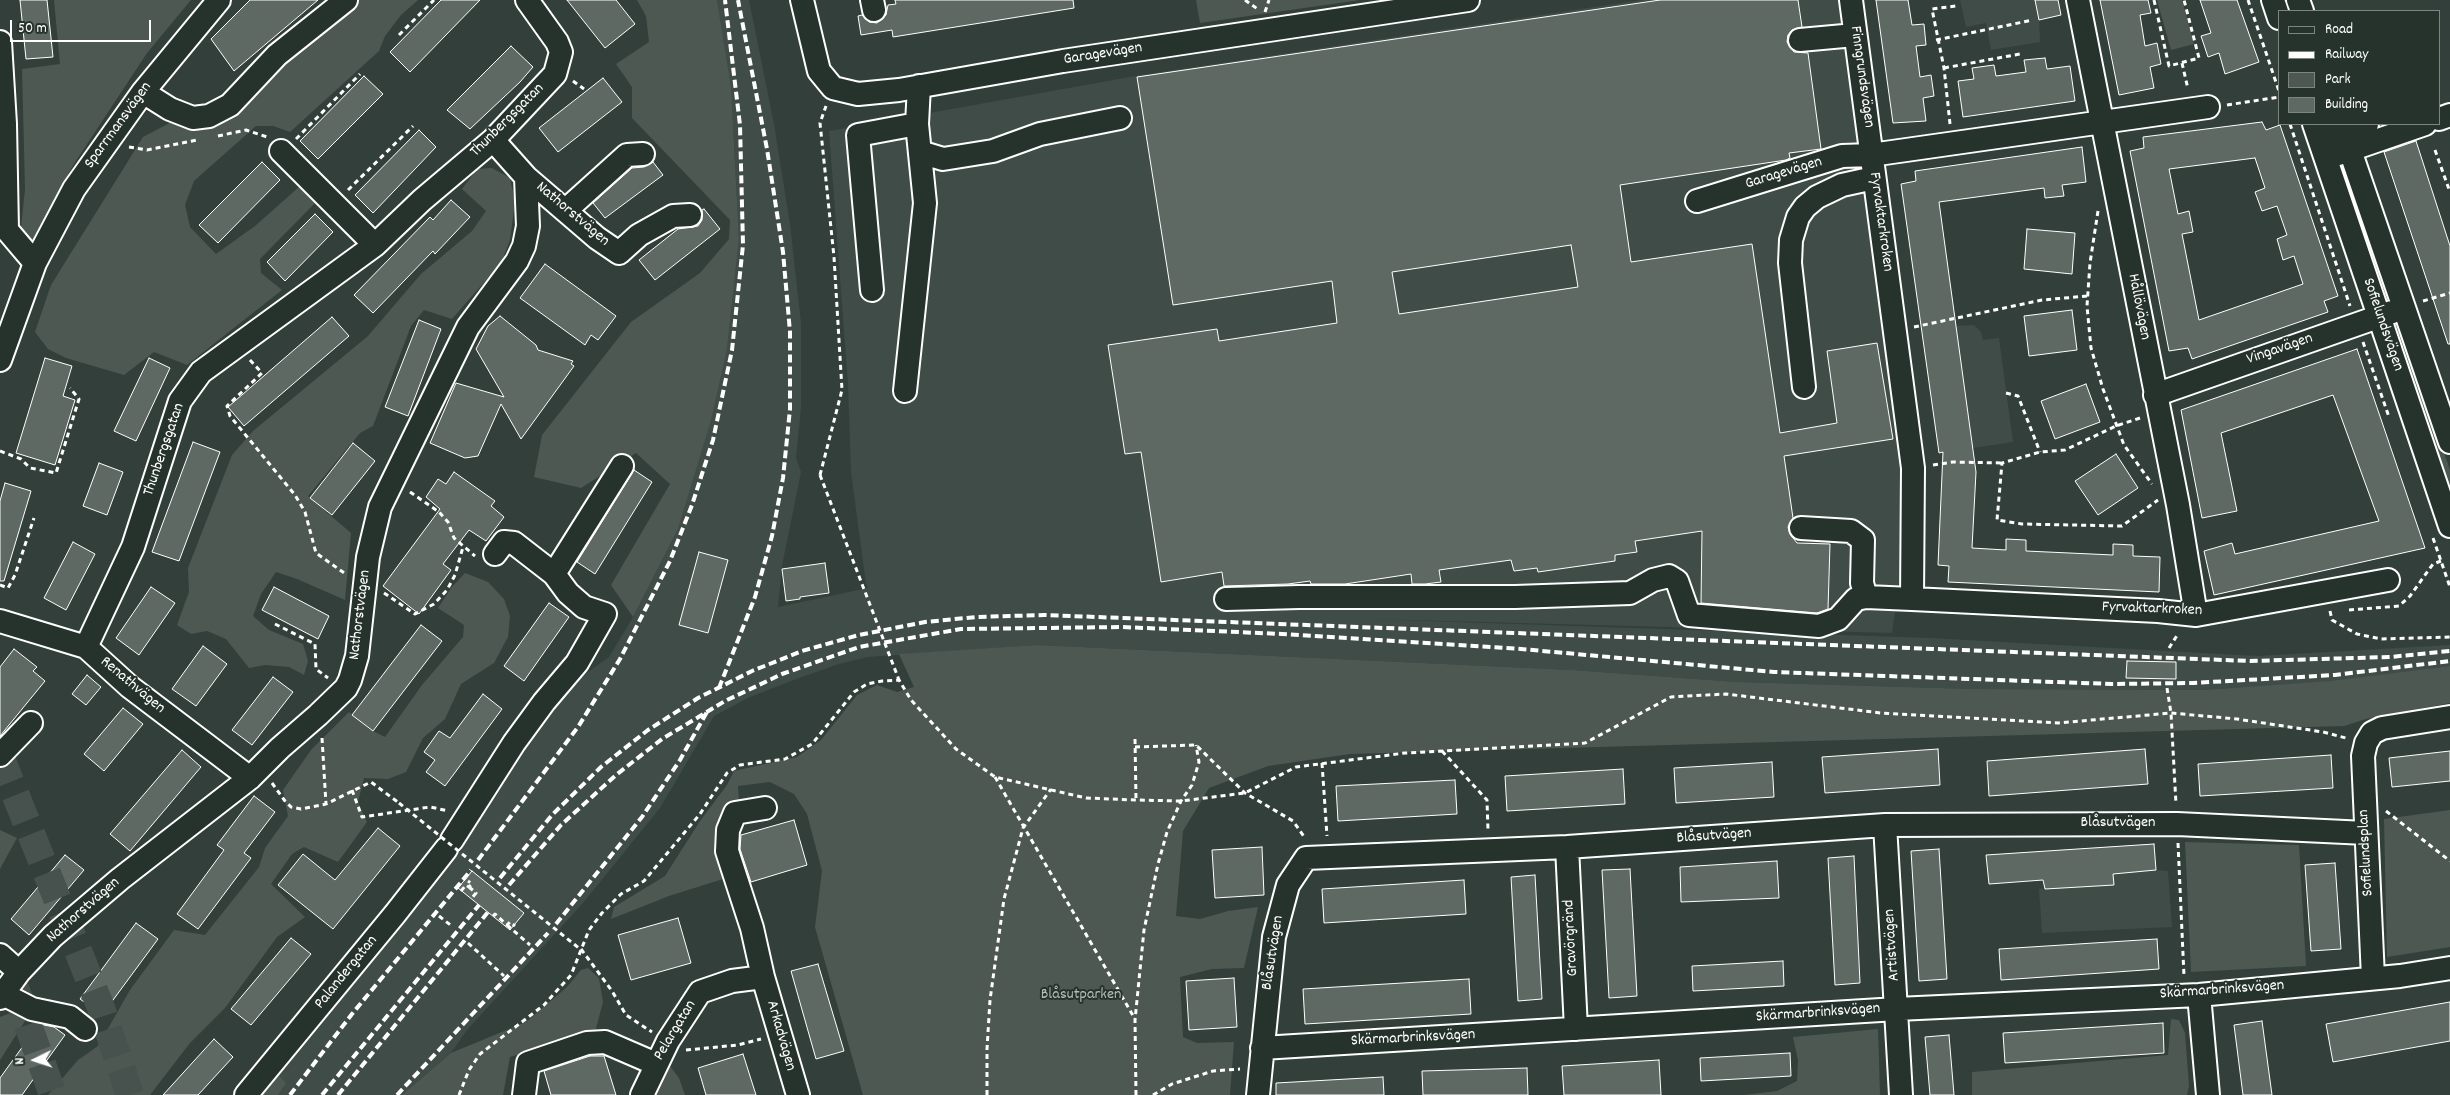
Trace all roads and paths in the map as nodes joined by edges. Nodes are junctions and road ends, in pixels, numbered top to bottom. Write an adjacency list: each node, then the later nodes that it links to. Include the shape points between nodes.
1 (219, 0): 31 (street, Sparrmansvägen)
2 (346, 0): 31 (street, via 277,55 230,105 209,116 193,118 170,109)
3 (434, 0): 18 (path)
4 (527, 0): 46 (street, Thunbergsgatan, via 561,52 555,74)
5 (802, 0): 28 (street, Garagevägen, via 819,71 833,88 858,94)
6 (1246, 0): 15 (path)
7 (1468, 0): 28 (street, Garagevägen)
8 (1851, 0): 19 (street, Finngrundsvägen)
9 (2078, 0): 35 (street, Hållövägen)
10 (2154, 0): 24 (path, via 2169,66)
11 (2184, 0): 24 (path, via 2199,58)
12 (2248, 0): 30 (path)
13 (2272, 0): 16 (street)
14 (1956, 6): 21 (path, via 1932,9)
15 (1264, 14)
16 (2278, 15)
17 (2033, 20): 21 (path)
18 (399, 35)
19 (1855, 35): 20 (street); 54 (street, Finngrundsvägen)
20 (1800, 40)
21 (1936, 40): 25 (path)
22 (0, 42): 27 (street)
23 (2020, 54): 25 (path)
24 (2182, 63): 29 (path)
25 (1944, 68): 48 (path)
26 (360, 74): 51 (path, via 294,142 283,144)
27 (2, 84): 65 (street, via 7,230)
28 (919, 86): 37 (street)
29 (2188, 89)
30 (2278, 89)
31 (143, 92): 65 (street, Sparrmansvägen, via 74,189)
32 (2278, 97): 33 (path)
33 (2208, 108): 35 (street, Fyrvaktarkroken)
34 (1120, 118): 52 (street, via 1040,134 993,151 943,158)
35 (2102, 122): 48 (street, Fyrvaktarkroken); 79 (street, Hållövägen)
36 (820, 123): 126 (path, bridge, via 834,257 842,390 820,475 900,680 911,700 956,749)
37 (917, 124): 52 (street); 66 (street, via 858,135)
38 (2290, 125): 71 (path)
39 (2365, 125): 43 (street)
40 (2418, 125): 43 (street)
41 (413, 126): 58 (path)
42 (264, 134): 44 (path, via 246,130)
43 (2345, 135): 47 (street); 69 (street, Sofielundsvägen)
44 (211, 137)
45 (201, 139): 49 (path, via 147,150)
46 (493, 140): 55 (street, Nathorstvägen); 64 (street, Thunbergsgatan)
47 (2319, 140): 70 (street, Sofielundsvägen)
48 (1952, 142): 54 (street, Fyrvaktarkroken)
49 (124, 144)
50 (2435, 150): 57 (path)
51 (281, 151): 64 (street)
52 (920, 152): 77 (street, via 925,203)
53 (643, 154): 62 (street, via 627,155)
54 (1871, 155): 56 (street, Fyrvaktarkroken); 60 (street, Garagevägen, via 1842,156)
55 (526, 177): 62 (street, Nathorstvägen); 101 (street, Nathorstvägen, via 528,226 524,246 517,261 468,327 380,507)
56 (1874, 178): 72 (street, Fyrvaktarkroken); 76 (street, via 1842,185 1817,197 1805,206 1798,217 1791,240 1790,263)
57 (2448, 182): 59 (path)
58 (347, 191)
59 (2450, 192)
60 (1697, 201)
61 (2099, 209): 68 (path)
62 (566, 210): 63 (street, Nathorstvägen, via 618,253 639,235 673,216)
63 (690, 215)
64 (375, 245): 73 (street, Thunbergsgatan)
65 (35, 264): 74 (street, Sparrmansvägen)
66 (872, 290)
67 (2450, 293): 69 (path)
68 (2088, 296): 72 (path, via 2042,300); 81 (path, via 2091,348)
69 (2414, 305): 70 (street, Vingavägen); 82 (street, Sofielundsvägen)
70 (2379, 316): 71 (street, Vingavägen); 93 (street, Sofielundsvägen)
71 (2356, 324): 79 (street, Vingavägen); 80 (path)
72 (1896, 330): 87 (street, Fyrvaktarkroken)
73 (237, 346): 101 (path, via 262,373 227,406 230,416 295,495 304,512 316,553); 112 (street, Thunbergsgatan, via 201,372 180,401 133,547)
74 (0, 360)
75 (70, 388): 83 (path, via 79,399 56,473 30,468 21,459)
76 (1804, 388)
77 (905, 391)
78 (2006, 393): 84 (path, via 2018,396)
79 (2157, 403): 81 (path); 90 (street, Hållövägen)
80 (2392, 423)
81 (2116, 426): 84 (path, via 2065,450); 88 (path, via 2124,445)
82 (2450, 442)
83 (0, 451)
84 (2040, 452): 85 (path)
85 (2002, 463): 87 (path, via 1952,462); 90 (path, via 1997,520 2022,524 2122,526 2165,495)
86 (622, 466): 98 (street)
87 (1913, 468): 105 (street, Fyrvaktarkroken)
88 (2154, 485)
89 (404, 489): 94 (path, via 439,512)
90 (2178, 505): 108 (street, Hållövägen)
91 (34, 518): 100 (path, via 8,588)
92 (1801, 528): 103 (street, via 1851,531 1863,540 1862,583)
93 (2441, 532): 97 (path)
94 (463, 547): 95 (path); 101 (path, via 447,590 434,604 415,614 382,592)
95 (470, 552)
96 (495, 554): 98 (street, via 504,542 510,541)
97 (2441, 561): 102 (path); 106 (path, via 2433,564 2400,606)
98 (554, 574): 136 (street, Palandergatan, via 584,607 605,614 578,663 519,736)
99 (2388, 580): 108 (street, Fyrvaktarkroken)
100 (0, 585)
101 (365, 586): 116 (street, Nathorstvägen, via 357,656 350,680)
102 (2450, 587)
103 (1866, 597): 104 (street, via 1856,599 1838,619 1819,626 1690,615 1677,581 1669,576 1653,580 1630,593); 105 (street, Fyrvaktarkroken)
104 (1226, 599)
105 (1912, 599): 108 (street, Fyrvaktarkroken, via 2158,611)
106 (2340, 610)
107 (2335, 611): 111 (path, via 2330,611 2332,620 2357,634 2381,639)
108 (2196, 616)
109 (0, 621): 112 (street, Renathvägen)
110 (275, 624): 113 (path, via 315,644 316,669)
111 (2450, 637)
112 (86, 647): 127 (street, Renathvägen, via 130,686)
113 (328, 677)
114 (2167, 688): 115 (path)
115 (2171, 713): 120 (path, via 2323,732); 123 (path, via 2058,723 1882,713 1726,694 1671,697 1585,743); 137 (path)
116 (318, 715): 127 (street, Nathorstvägen, via 280,748); 134 (path)
117 (2450, 716): 120 (street, via 2382,728 2372,733)
118 (31, 724): 124 (street)
119 (1135, 739): 122 (path)
120 (2366, 743): 131 (street, Sofielundsplan, via 2363,756)
121 (1196, 745): 122 (path); 130 (path); 133 (path, via 1199,762 1192,785)
122 (1135, 747): 132 (path)
123 (1442, 751): 125 (path); 142 (path, via 1487,800)
124 (0, 756)
125 (1322, 763): 130 (path, via 1296,766); 143 (path)
126 (995, 777): 129 (path); 139 (path)
127 (259, 778): 134 (path, via 291,807 301,809); 162 (street, Nathorstvägen, via 120,879 60,929)
128 (352, 790): 134 (path); 136 (path, via 362,817 430,807 446,810); 157 (path, bridge, via 371,782)
129 (1051, 790): 132 (path, via 1086,798); 139 (path)
130 (1246, 793): 133 (path); 144 (path, via 1294,821 1306,839)
131 (2364, 797): 140 (street, Sofielundsplan); 145 (path)
132 (1136, 800): 133 (path)
133 (1181, 802): 169 (path, via 1167,832 1144,930)
134 (326, 804)
135 (765, 808): 164 (street, Arkadvägen, via 735,813 728,830 727,851 752,928)
136 (465, 820): 176 (street, Palandergatan, via 395,914)
137 (2177, 824): 138 (street, Blåsutvägen); 140 (street, Blåsutvägen); 166 (path)
138 (1885, 825): 141 (street, Blåsutvägen); 168 (street, Artistvägen)
139 (1023, 828): 169 (path); 181 (path, via 1004,899 998,940 987,1039)
140 (2366, 833): 165 (street, Sofielundsplan)
141 (1567, 847): 142 (street, Blåsutvägen); 171 (street, Gravörgränd)
142 (1489, 850): 143 (street, Blåsutvägen)
143 (1329, 857): 144 (street, Blåsutvägen)
144 (1306, 858): 174 (street, Blåsutvägen, via 1288,885 1274,937)
145 (2450, 861)
146 (468, 881): 147 (path, via 472,884)
147 (469, 887): 148 (path, via 466,885); 149 (path, via 476,893)
148 (461, 891)
149 (471, 899)
150 (439, 916): 154 (path)
151 (493, 916): 152 (path, via 495,914)
152 (508, 925): 153 (path, via 510,922); 156 (path)
153 (515, 926)
154 (453, 927)
155 (468, 942): 159 (path)
156 (530, 945)
157 (580, 948): 173 (path, via 626,1015 642,1028); 177 (path, via 577,963 544,1005 480,1054)
158 (484, 949): 159 (path)
159 (480, 954): 163 (path)
160 (0, 955): 162 (street)
161 (2450, 968): 165 (street)
162 (19, 972): 167 (street, Nathorstvägen)
163 (504, 976)
164 (759, 978): 172 (street, Arkadvägen); 173 (street, Pelargatan, via 732,981 700,992)
165 (2373, 978): 166 (street, Skärmarbrinksvägen)
166 (2192, 995): 168 (street, Skärmarbrinksvägen); 186 (street)
167 (2, 996): 170 (street, via 32,1009 70,1018)
168 (1897, 1009): 171 (street, Skärmarbrinksvägen); 185 (street, Artistvägen)
169 (1135, 1020): 182 (path)
170 (85, 1029)
171 (1576, 1030): 174 (street, Skärmarbrinksvägen)
172 (780, 1034): 173 (path, via 738,1045 687,1050); 180 (street, Arkadvägen)
173 (668, 1040): 175 (street, Pelargatan)
174 (1261, 1058): 183 (path, via 1172,1084); 184 (street, Blåsutvägen)
175 (656, 1064): 178 (street, via 605,1042 587,1043 528,1063); 179 (street, Pelargatan)
176 (246, 1095)
177 (459, 1095)
178 (524, 1095)
179 (642, 1095)
180 (798, 1095)
181 (987, 1095)
182 (1136, 1095)
183 (1153, 1095)
184 (1258, 1095)
185 (1901, 1095)
186 (2208, 1095)

